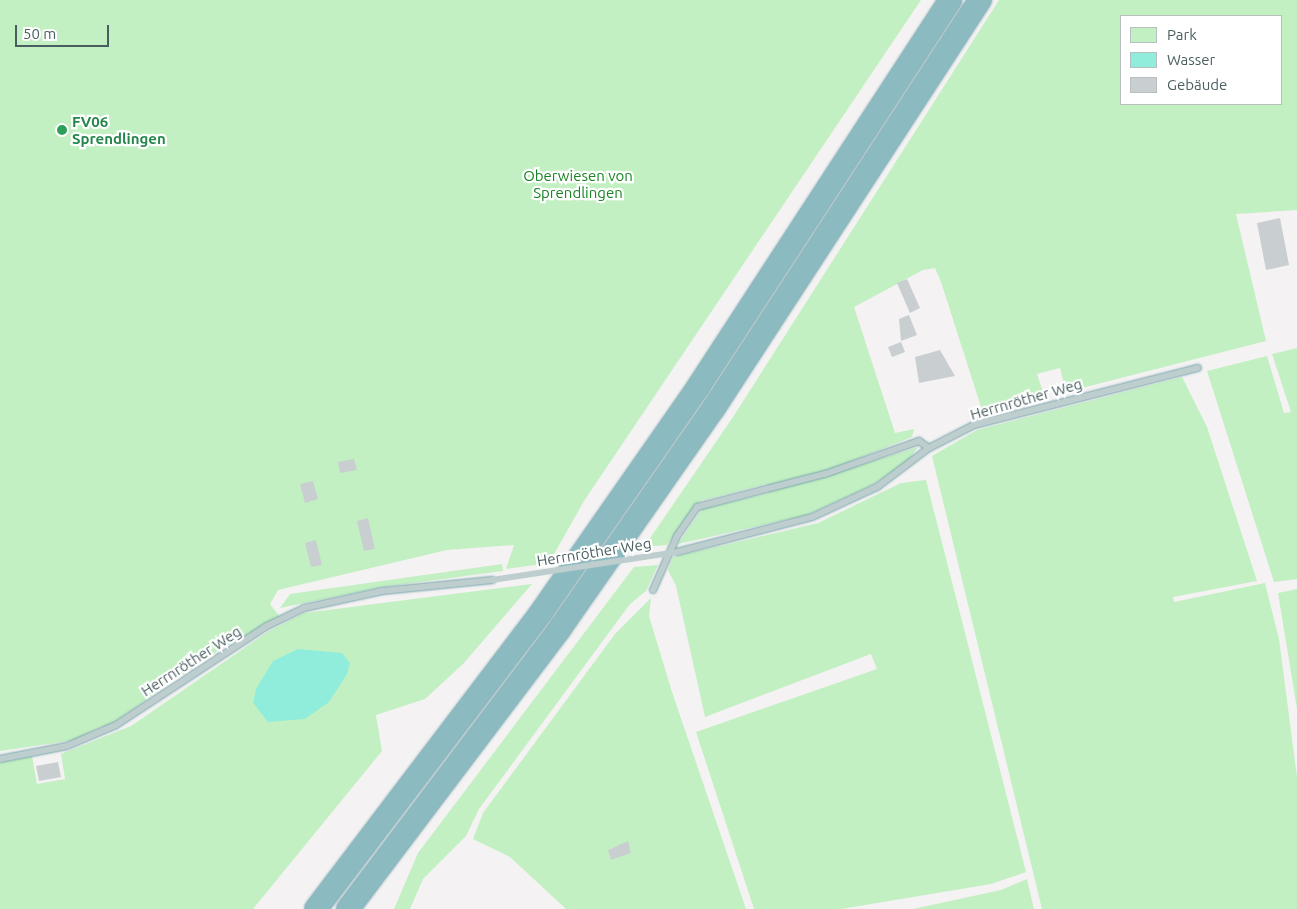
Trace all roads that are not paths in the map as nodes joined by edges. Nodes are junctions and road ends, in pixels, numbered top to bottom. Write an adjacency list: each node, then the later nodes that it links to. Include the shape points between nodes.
1 (950, 0): 7 (highway, via 698,387 542,611)
2 (980, 0): 8 (highway, via 708,416 494,719)
3 (1198, 368): 4 (lane, Herrnröther Weg, via 974,425)
4 (929, 448): 5 (lane, via 919,441 825,474 697,507 677,536); 6 (lane, Herrnröther Weg, bridge, via 877,487 812,517 677,552 492,580 382,591 304,608 267,626 116,726 67,746)
5 (653, 590)
6 (0, 759)
7 (316, 909)
8 (348, 909)

